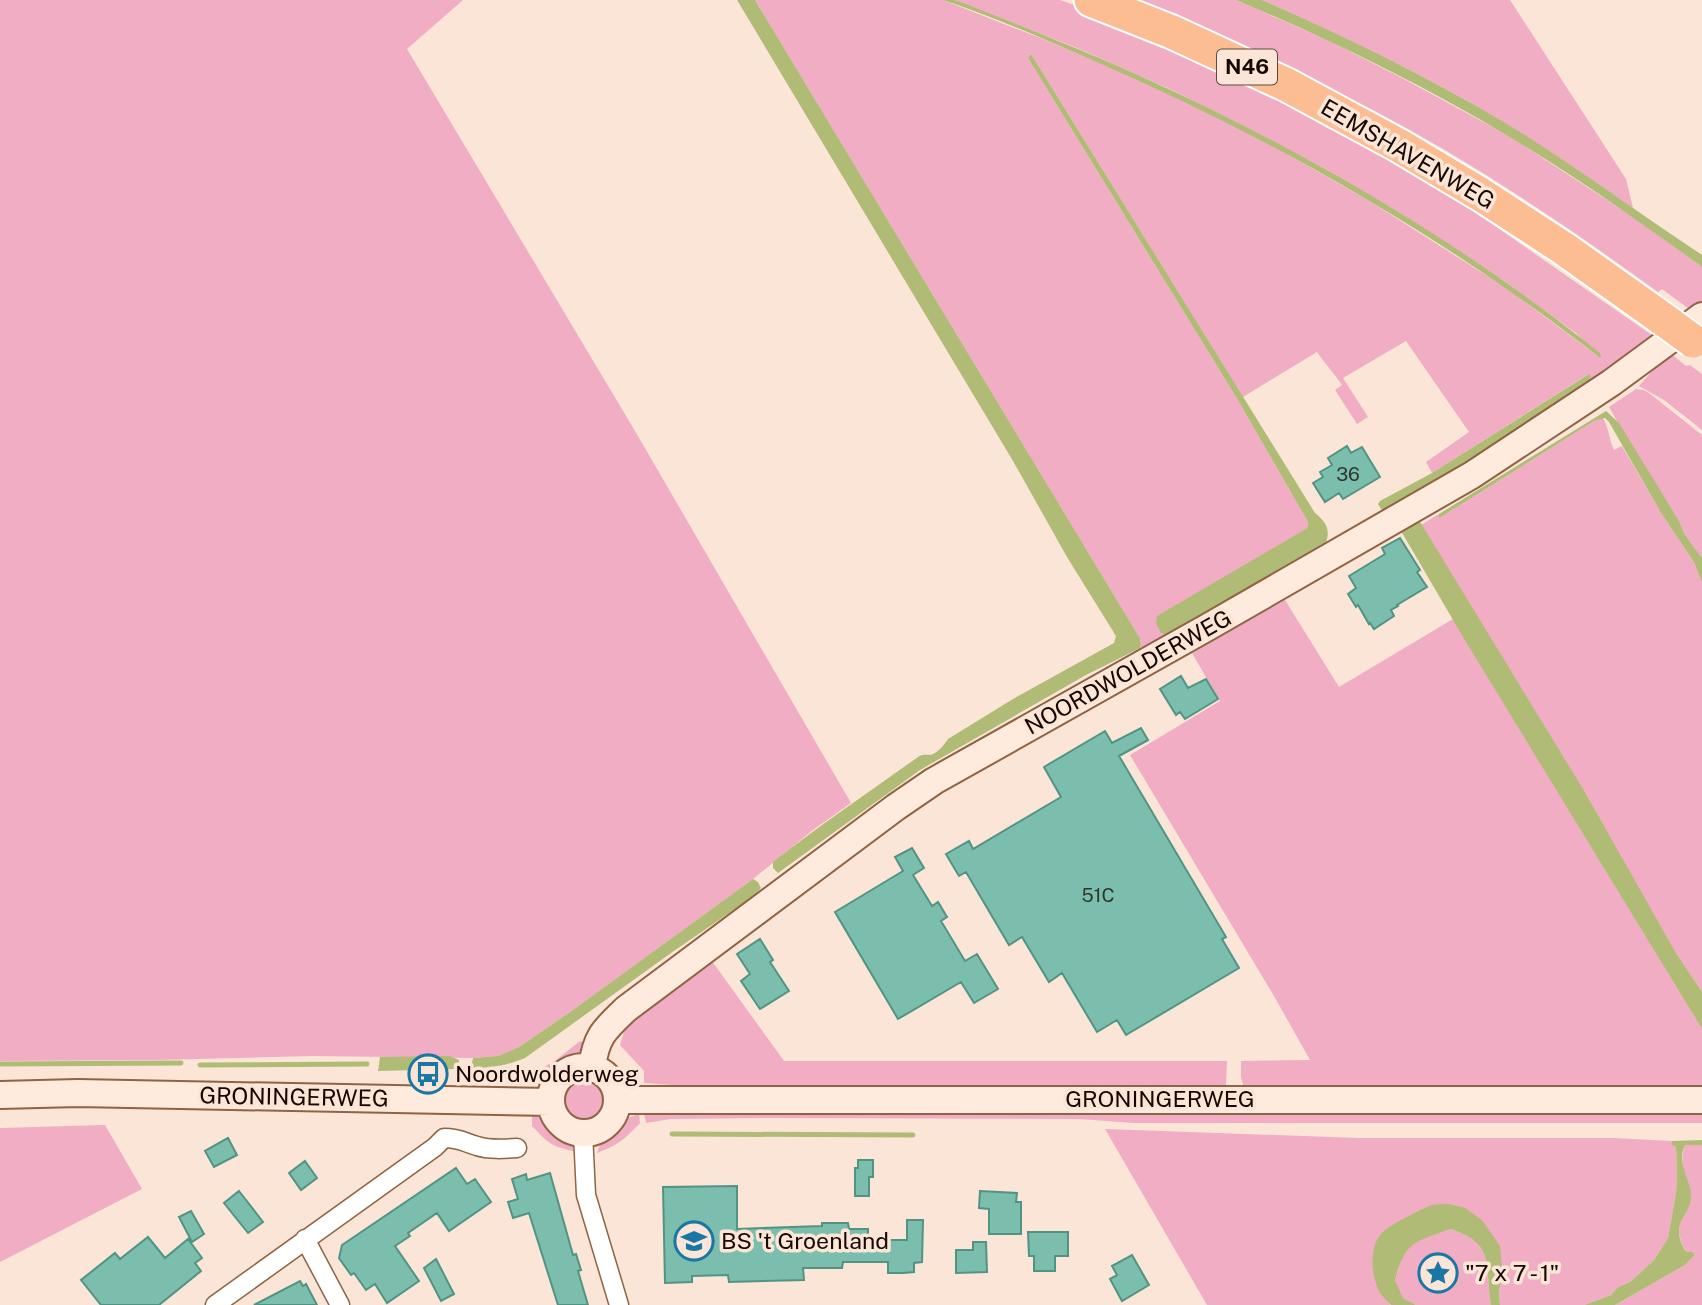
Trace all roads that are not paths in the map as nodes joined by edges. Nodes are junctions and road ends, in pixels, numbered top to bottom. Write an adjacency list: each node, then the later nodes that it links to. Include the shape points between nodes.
1 (1091, 0): 2 (highway, EEMSHAVENWEG / N46, via 1275,80 1398,145)
2 (1691, 332): 3 (main road, NOORDWOLDERWEG, via 1472,475 895,807 626,1009 603,1031)
3 (592, 1067): 5 (main road, via 610,1079); 7 (main road, via 579,1067 558,1079)
4 (0, 1095): 7 (main road, GRONINGERWEG)
5 (618, 1100): 6 (main road, GRONINGERWEG); 8 (main road, via 607,1124)
6 (1702, 1100)
7 (551, 1102): 8 (main road, via 565,1127)
8 (583, 1133): 13 (street, via 586,1195)
9 (517, 1148): 10 (street, via 478,1147 458,1138 444,1138)
10 (305, 1239): 11 (street); 12 (street)
11 (215, 1305)
12 (340, 1305)
13 (619, 1305)

